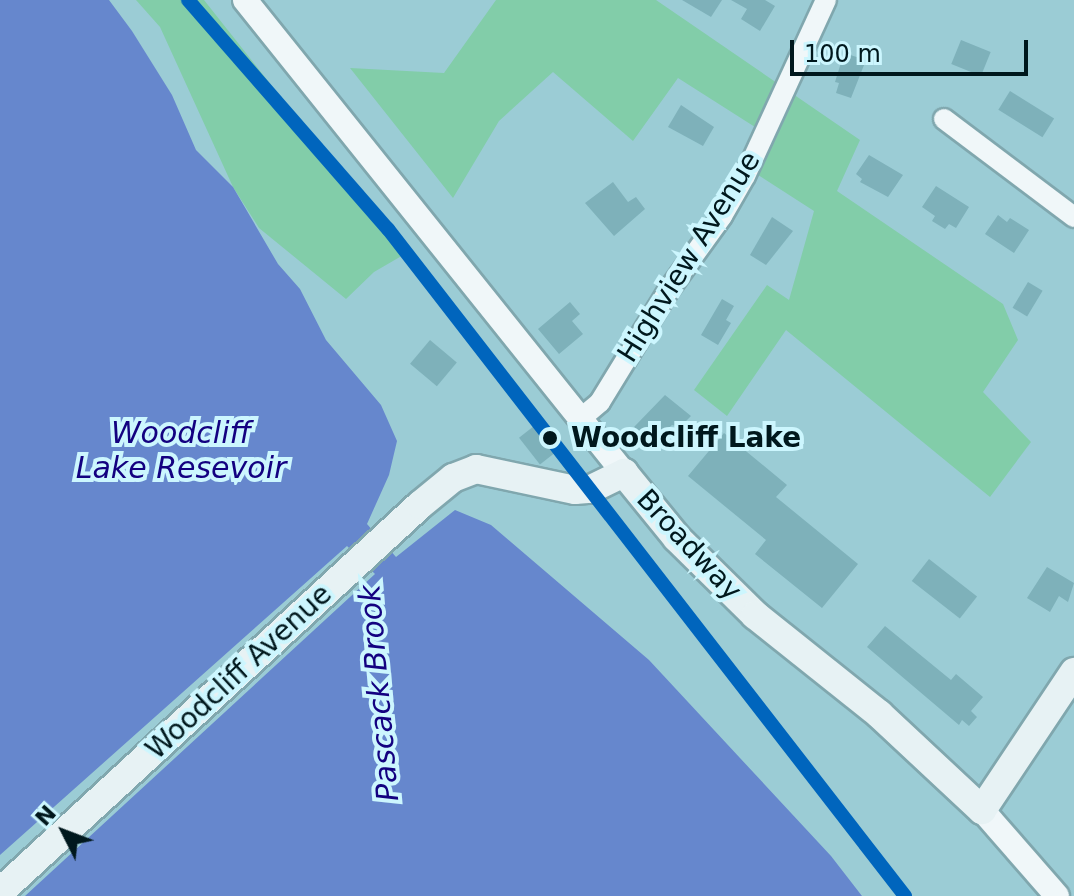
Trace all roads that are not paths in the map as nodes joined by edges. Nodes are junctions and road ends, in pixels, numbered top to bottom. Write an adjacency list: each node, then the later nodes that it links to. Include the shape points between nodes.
1 (245, 0): 5 (street, Broadway)
2 (826, 0): 5 (street, Highview Avenue, via 722,216 668,291 600,402)
3 (944, 119): 4 (street)
4 (1074, 217)
5 (580, 419): 6 (street, Broadway)
6 (624, 473): 8 (main road, Broadway, via 677,538 755,615 879,714); 9 (main road, Woodcliff Avenue, via 591,489 575,490 476,469 439,488)
7 (1074, 672): 8 (main road)
8 (982, 810): 10 (street, Broadway)
9 (0, 892)
10 (1057, 896)

